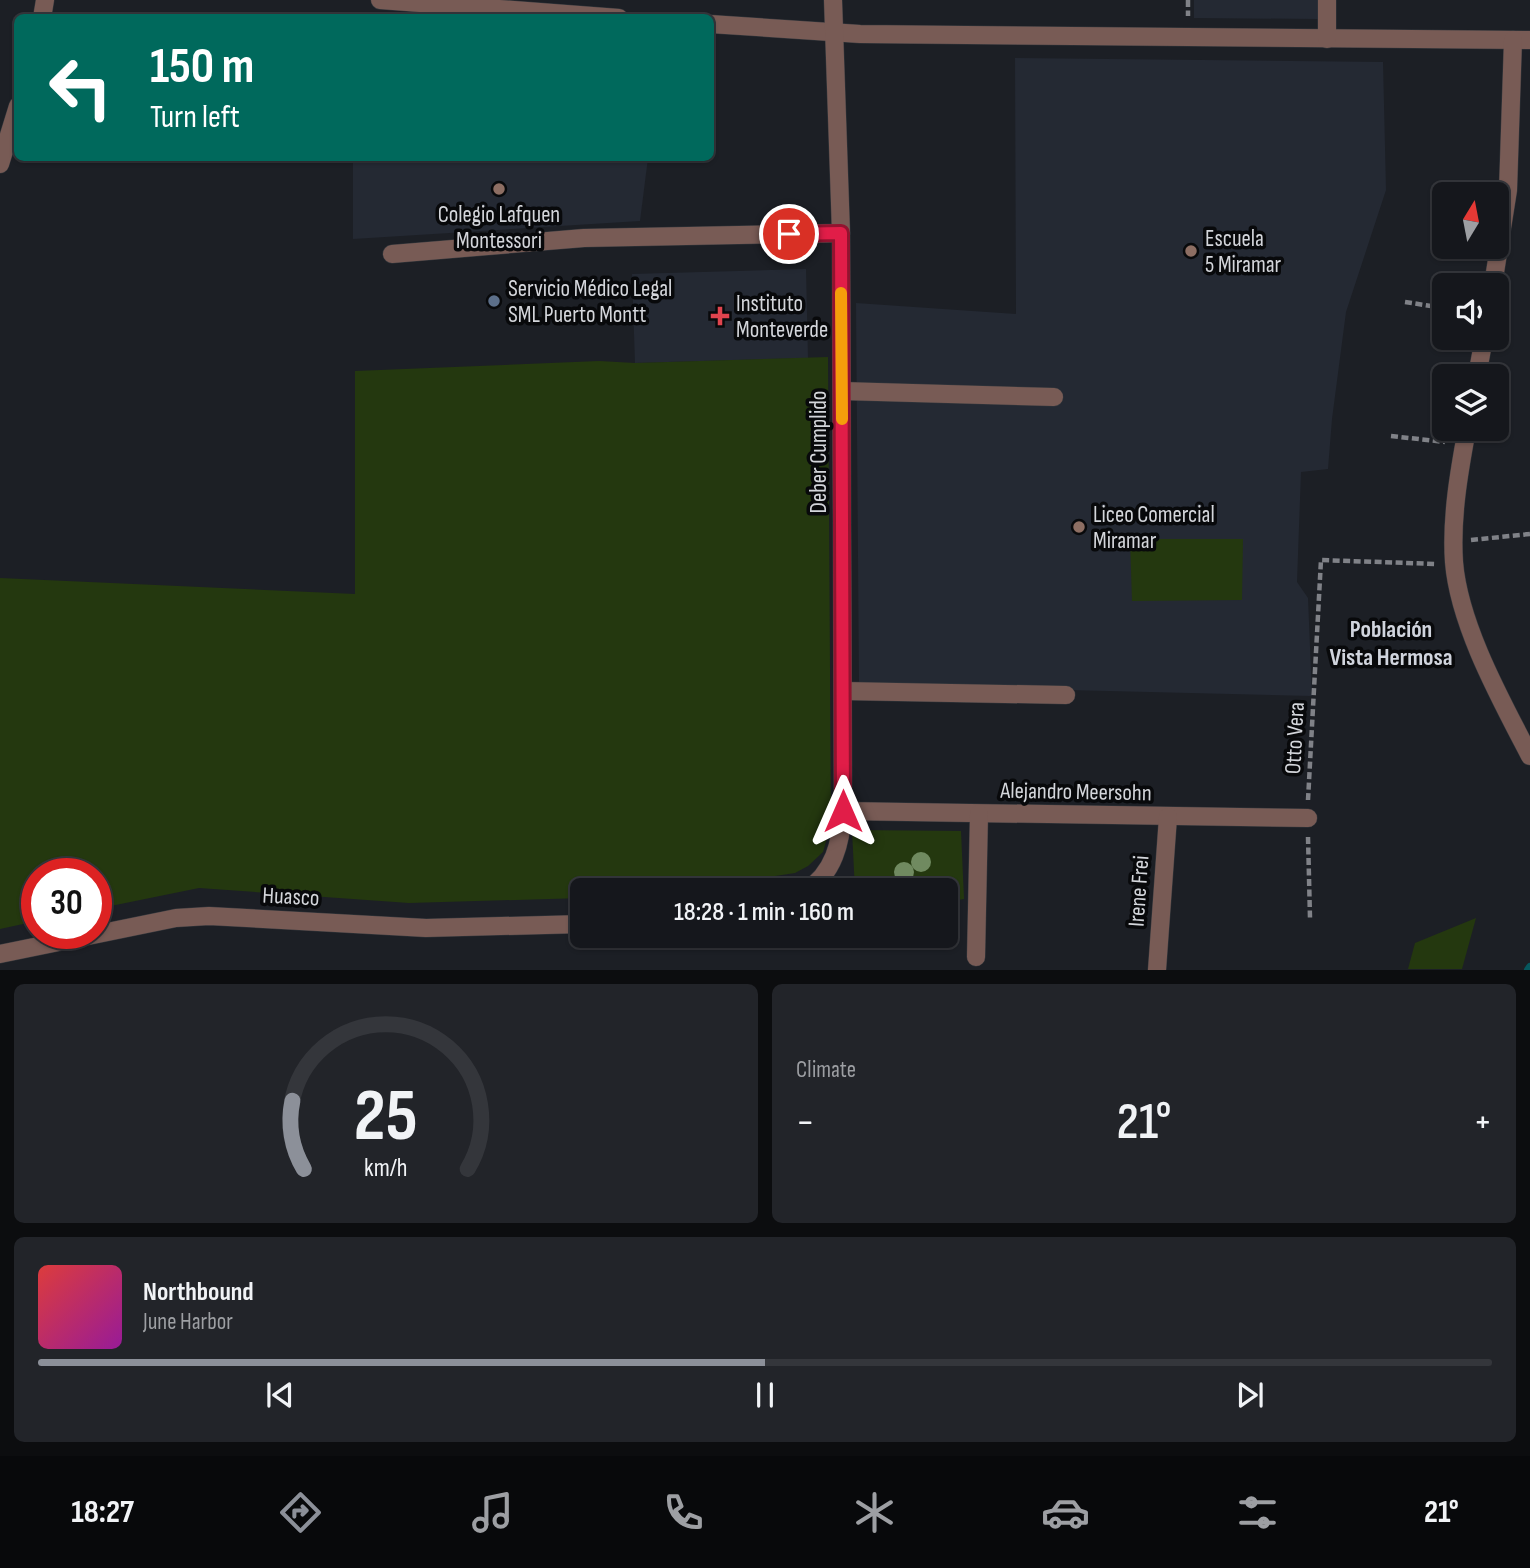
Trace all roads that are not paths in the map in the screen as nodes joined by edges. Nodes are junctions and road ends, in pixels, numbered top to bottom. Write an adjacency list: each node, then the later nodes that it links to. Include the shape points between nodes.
1 (380, 0): 4 (street)
2 (833, 0): 6 (street, Deber Cumplido)
3 (1327, 0): 7 (street)
4 (575, 14)
5 (714, 24): 6 (street)
6 (834, 33): 7 (street); 11 (street, Deber Cumplido)
7 (1326, 39): 8 (street)
8 (1521, 40): 13 (street, via 1508,190)
9 (14, 119): 10 (street)
10 (0, 164)
11 (841, 233): 12 (street, via 584,238); 14 (street, Deber Cumplido)
12 (392, 254)
13 (1495, 273)
14 (842, 391): 15 (street); 17 (street, Deber Cumplido)
15 (1055, 397)
16 (1465, 441): 19 (street, via 1453,542 1457,584 1476,643)
17 (843, 691): 18 (street); 20 (street, Deber Cumplido)
18 (1066, 695)
19 (1530, 756)
20 (843, 811): 21 (street, Alejandro Meersohn); 24 (street, Deber Cumplido, via 832,862)
21 (979, 814): 22 (street, Alejandro Meersohn); 27 (street)
22 (1168, 817): 23 (street, Alejandro Meersohn); 28 (street, Irene Frei)
23 (1308, 818)
24 (820, 878)
25 (570, 924): 26 (street, Huasco, via 426,928 198,916)
26 (0, 954)
27 (976, 957)
28 (1157, 970)

